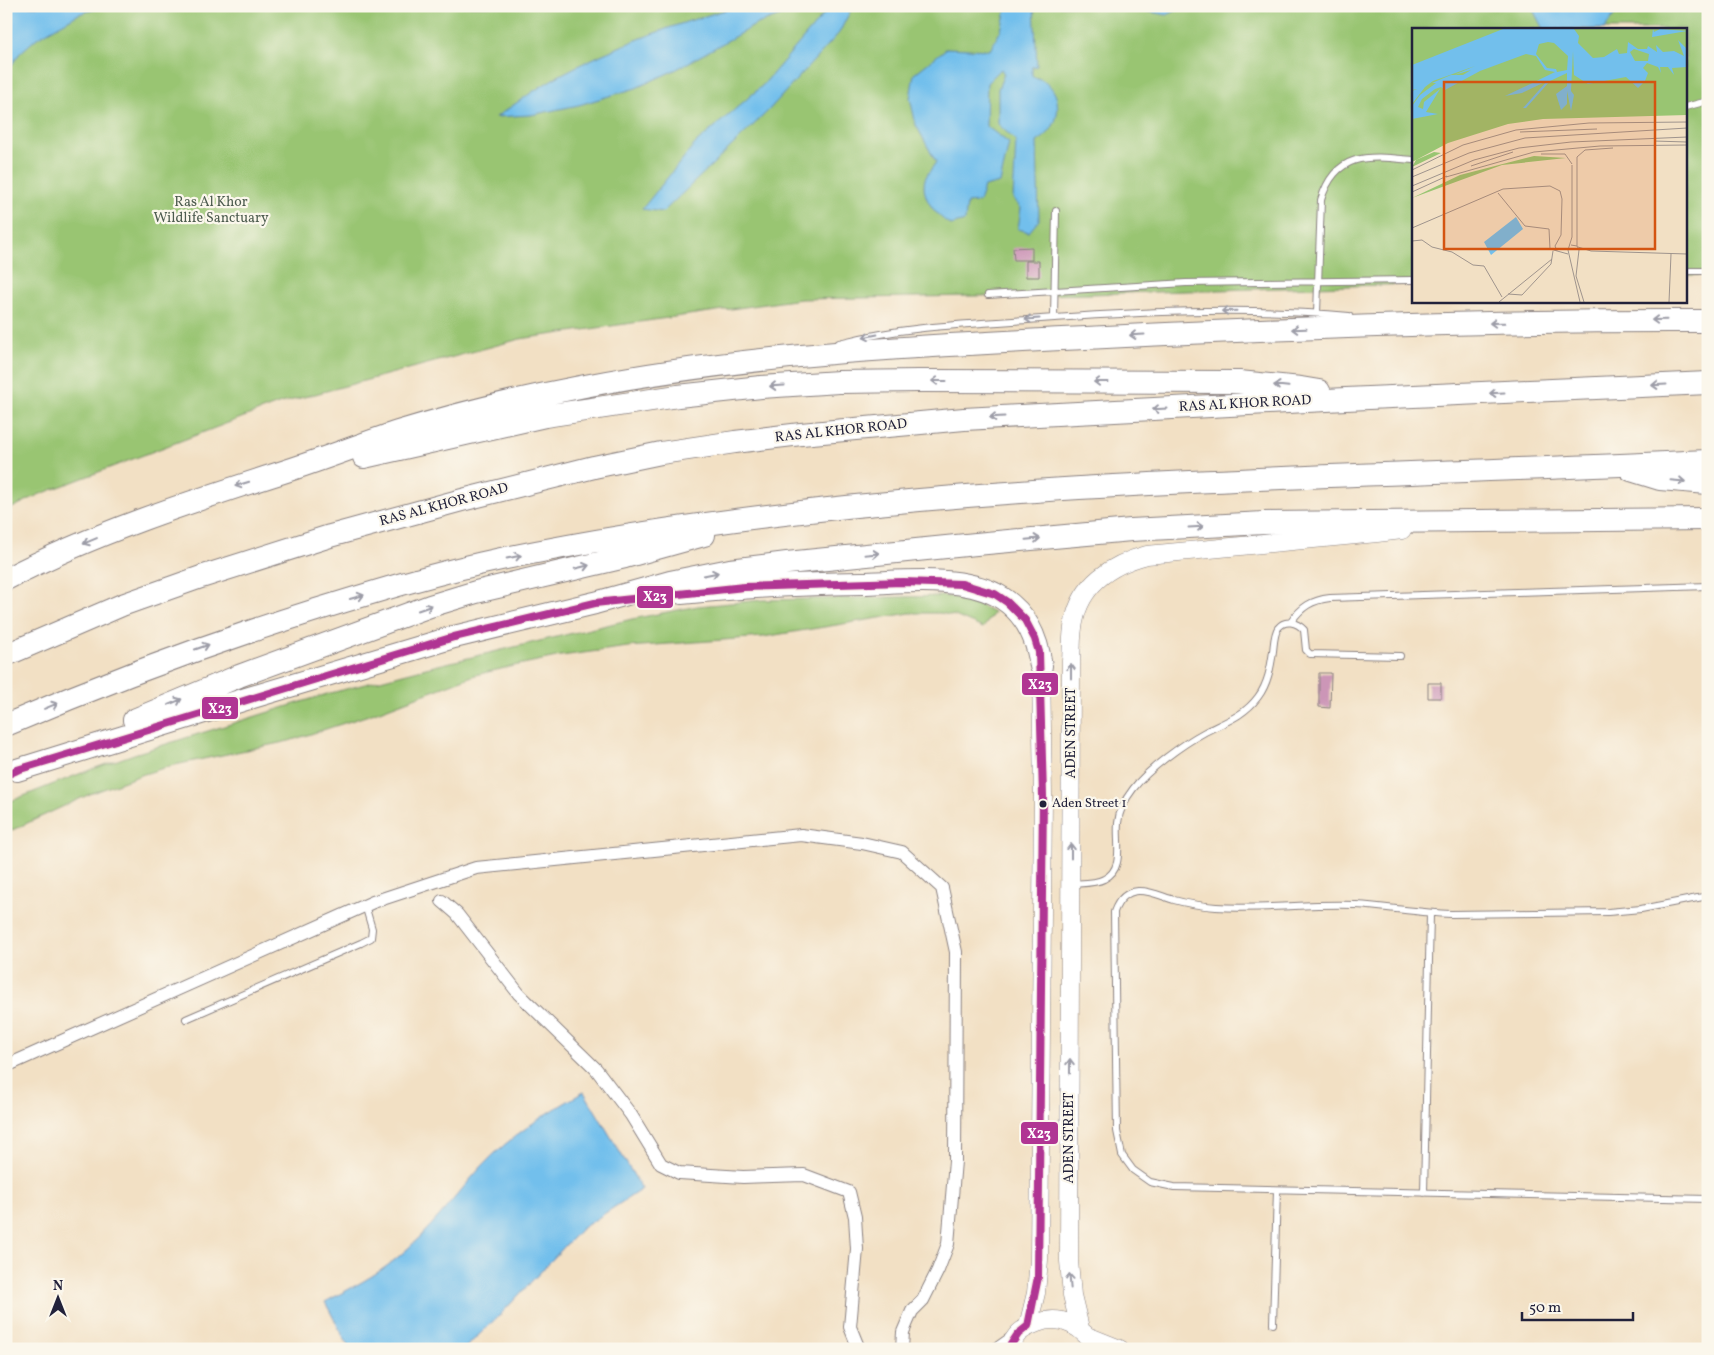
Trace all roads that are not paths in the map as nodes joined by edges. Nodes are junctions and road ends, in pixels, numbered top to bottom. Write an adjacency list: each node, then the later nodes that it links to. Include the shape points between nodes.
1 (1708, 101): 2 (lane)
2 (1686, 107)
3 (1412, 160): 8 (lane, via 1363,158 1347,164 1333,176 1321,200)
4 (1056, 211): 9 (lane)
5 (1686, 271): 6 (lane)
6 (1708, 271)
7 (1412, 280): 8 (lane)
8 (1318, 282): 9 (lane, via 1186,283); 11 (lane)
9 (1055, 291): 10 (lane); 13 (lane)
10 (988, 295)
11 (1317, 313): 12 (lane); 13 (lane, one-way to 13, via 1235,311)
12 (1355, 317)
13 (1054, 318): 17 (lane, one-way to 17, via 930,327)
14 (1373, 319): 16 (lane)
15 (1708, 320): 16 (highway, one-way to 16)
16 (1417, 324): 19 (highway, one-way to 19, via 1050,340)
17 (830, 345)
18 (822, 347): 19 (lane)
19 (792, 356): 24 (highway, via 691,368 516,401 405,430)
20 (1708, 383): 21 (highway, RAS AL KHOR ROAD, one-way to 21)
21 (1346, 399): 24 (highway, one-way to 24, via 1301,388 1245,382 919,381 760,387 546,416 357,459); 33 (highway, RAS AL KHOR ROAD, one-way to 33, via 964,419 801,434 661,453 462,500 330,536 122,605)
22 (1708, 461): 23 (highway)
23 (1616, 466): 25 (highway, one-way to 25, via 1660,479); 26 (highway, via 1031,490)
24 (289, 470): 29 (highway, one-way to 29, via 154,515)
25 (1708, 483)
26 (748, 518): 36 (highway, one-way to 26, via 146,667 284,620 416,581 555,549); 37 (highway, one-way to 26, via 221,684 430,606 681,542)
27 (1708, 519): 28 (highway)
28 (1435, 521): 31 (highway, one-way to 28, via 670,582 730,570 847,556 1131,530 1264,523); 38 (street, ADEN STREET, one-way to 28, via 1072,637 1079,606 1094,584 1115,566 1147,555 1377,534)
29 (6, 579)
30 (1708, 586): 32 (lane, via 1318,599 1307,604)
31 (595, 603): 35 (highway, via 754,586 904,582 962,584 995,594 1016,610 1035,639); 37 (highway, via 445,640)
32 (1291, 622): 34 (lane, via 1304,630 1305,647 1310,654); 38 (lane, via 1278,628 1266,683 1252,705 1231,720 1190,740 1134,787 1118,822 1118,857 1114,871 1103,880)
33 (6, 655)
34 (1400, 656)
35 (1040, 666): 49 (street, ADEN STREET, via 1043,796 1039,1260 1036,1293)
36 (6, 725)
37 (12, 772)
38 (1070, 884): 50 (street, ADEN STREET, one-way to 38, via 1072,1295 1069,1260)
39 (1708, 896): 42 (lane, via 1608,912)
40 (442, 901): 51 (street, via 457,914 519,994 596,1069 631,1115 661,1164 679,1173 744,1177 804,1175 849,1192 857,1249 850,1327)
41 (365, 905): 43 (lane, via 371,922 371,938); 44 (street); 52 (street, via 476,868 800,834 902,852 942,888 956,952 955,1161 948,1244 938,1270 902,1332)
42 (1430, 914): 45 (lane, via 1356,905 1214,907 1137,891 1125,896 1116,906 1117,1131 1122,1155 1133,1170 1150,1182 1174,1187); 46 (lane)
43 (186, 1019)
44 (6, 1066)
45 (1277, 1190): 46 (lane); 48 (lane)
46 (1424, 1193): 47 (lane)
47 (1708, 1199)
48 (1273, 1324)
49 (1018, 1336): 50 (street, via 1046,1320 1064,1321); 53 (street)
50 (1089, 1338): 54 (street)
51 (859, 1349)
52 (902, 1349)
53 (997, 1349)
54 (1120, 1349)

